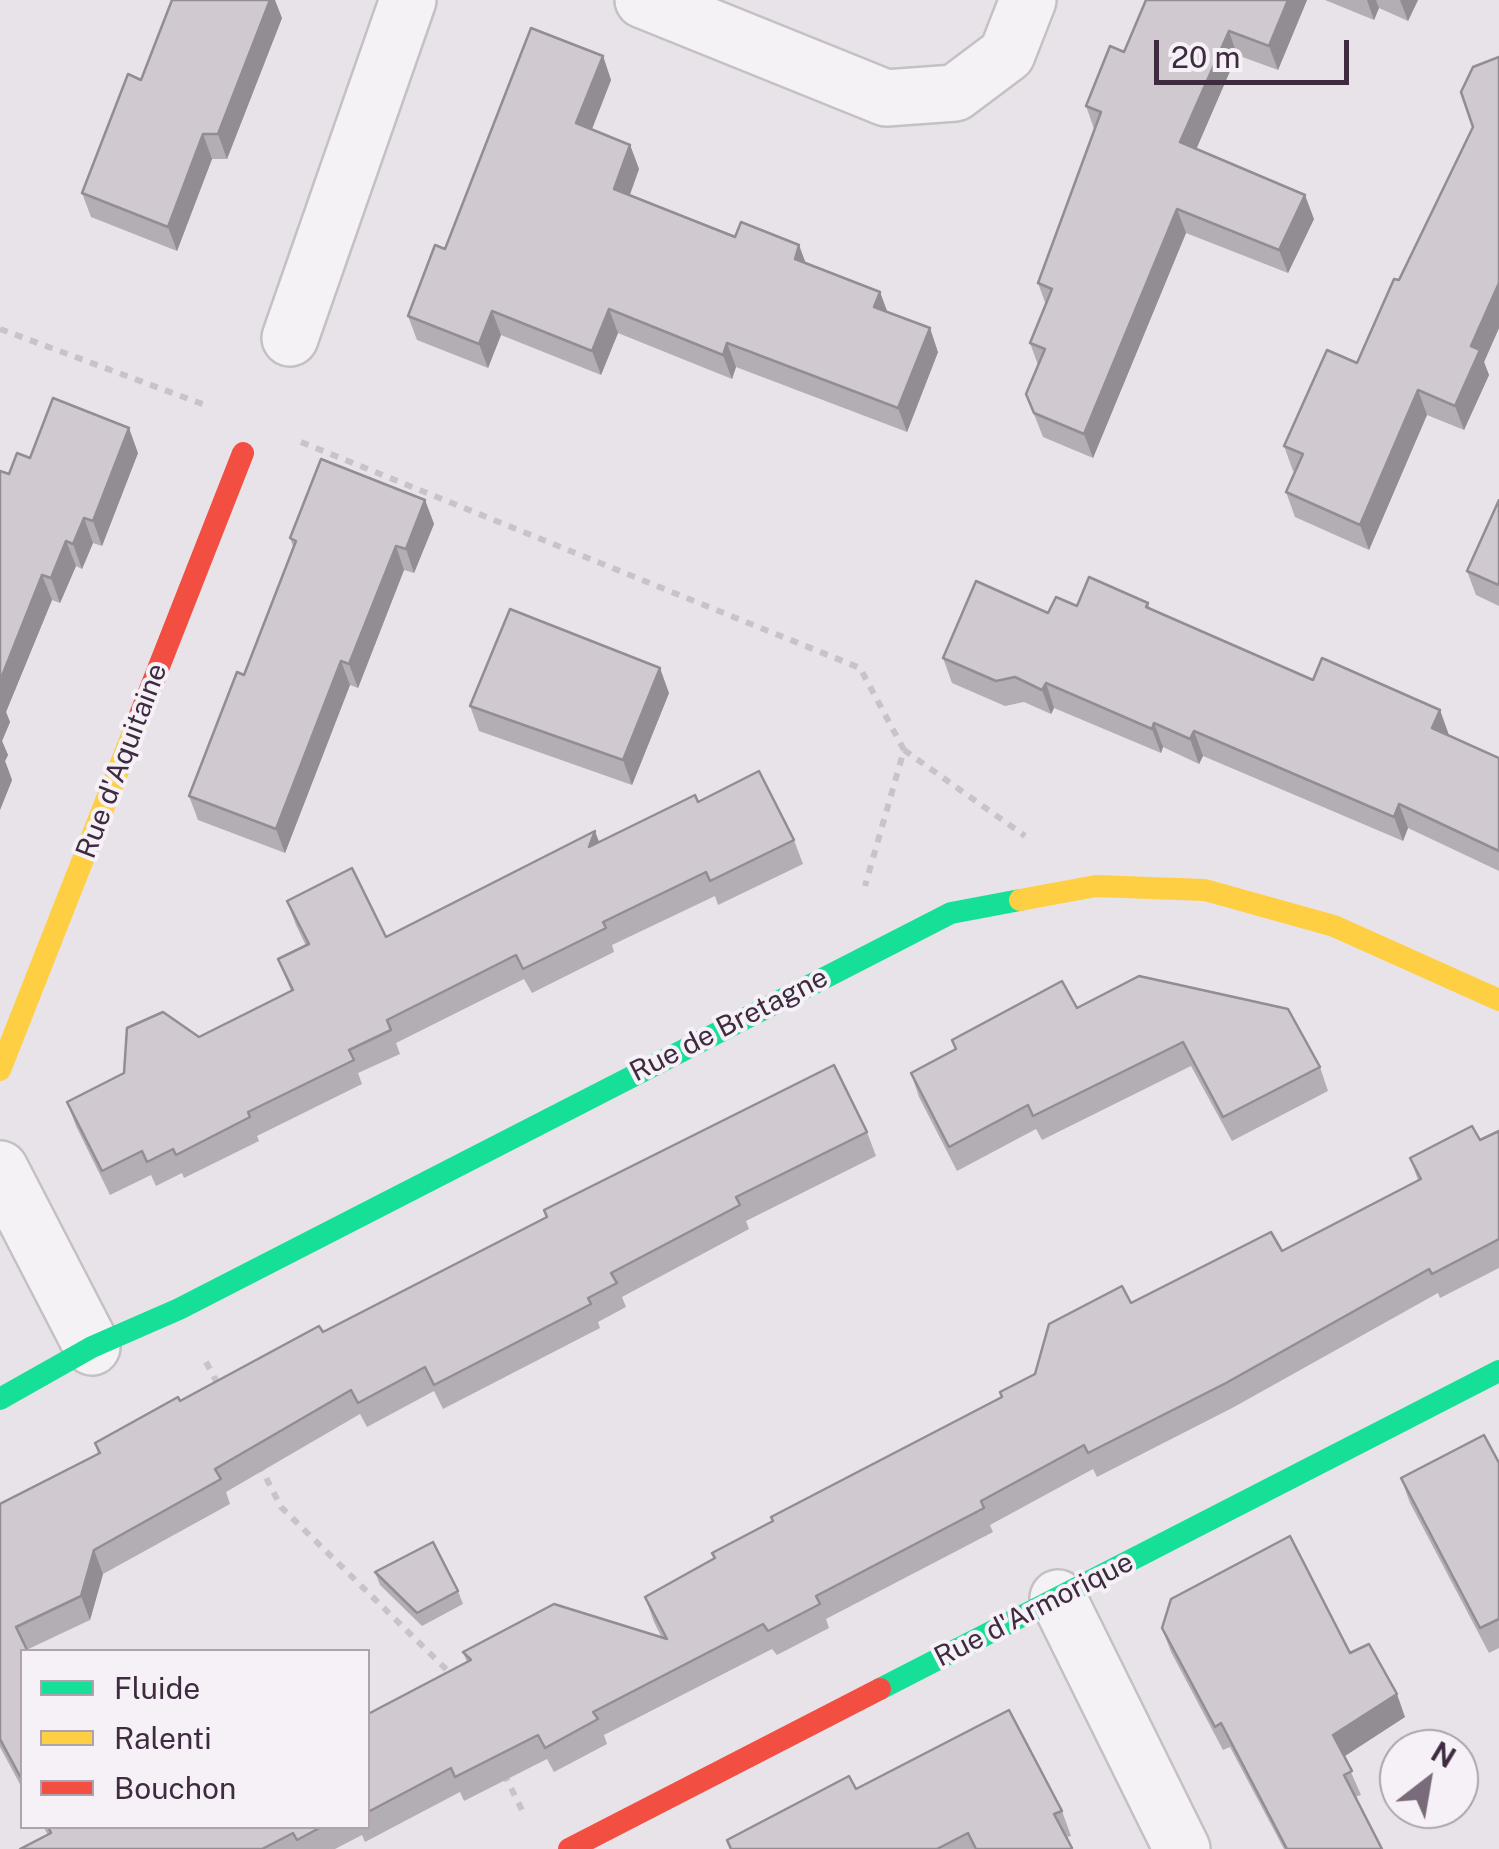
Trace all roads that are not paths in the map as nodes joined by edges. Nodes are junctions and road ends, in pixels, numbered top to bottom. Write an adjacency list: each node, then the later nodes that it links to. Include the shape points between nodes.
1 (408, 0): 4 (street)
2 (643, 0): 3 (street, via 886,98 955,92 1008,54)
3 (1028, 0)
4 (290, 338)
5 (243, 453): 7 (street, Rue d'Aquitaine)
6 (1499, 1000): 9 (street, Rue de Bretagne, via 1334,926 1206,890 1096,886 951,912 179,1309)
7 (0, 1070)
8 (0, 1168): 9 (street)
9 (92, 1347): 11 (street, Rue de Bretagne)
10 (1499, 1371): 12 (street, Rue d'Armorique)
11 (0, 1399)
12 (1058, 1598): 13 (street, Rue d'Armorique); 14 (street)
13 (569, 1849)
14 (1182, 1849)

